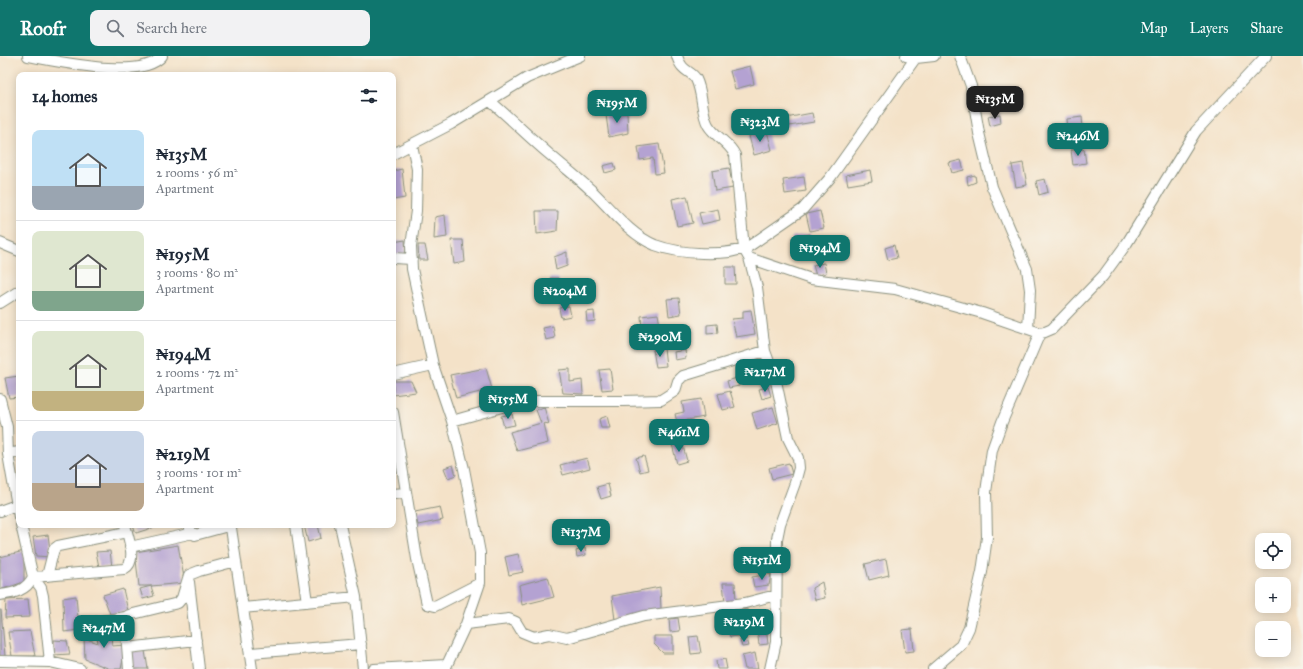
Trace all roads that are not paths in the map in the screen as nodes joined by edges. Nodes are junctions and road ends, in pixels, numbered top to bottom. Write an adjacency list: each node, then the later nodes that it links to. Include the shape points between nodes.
1 (28, 56): 2 (street, via 73,64 136,68 157,62)
2 (162, 56)
3 (580, 56): 9 (street, via 527,78)
4 (677, 56): 14 (street, via 680,64 697,81 708,125 735,155)
5 (934, 56): 8 (street)
6 (960, 56): 19 (street, via 971,86 992,187 1027,269 1030,290)
7 (1266, 56): 20 (street, via 1196,131 1127,243 1103,276 1052,329)
8 (913, 57): 14 (street, via 830,178 803,209)
9 (490, 101): 10 (street); 14 (street, via 591,190 617,218 655,245 704,253)
10 (412, 145): 11 (street); 16 (street, via 417,169)
11 (396, 153)
12 (0, 243): 13 (street)
13 (16, 250)
14 (747, 253): 19 (street, via 811,279 895,289 982,313); 21 (street, via 757,287)
15 (396, 258): 16 (street)
16 (412, 259): 22 (street)
17 (16, 293): 18 (street)
18 (0, 303)
19 (1028, 329): 20 (street)
20 (1040, 333): 69 (street, via 992,450 986,492 987,537 969,628 961,645)
21 (765, 352): 25 (street, via 683,376 678,380 675,391 661,400 523,401); 48 (street, via 776,381 788,438 798,458 799,468 777,539)
22 (432, 365): 23 (street); 25 (street)
23 (396, 373)
24 (0, 399): 28 (street, via 7,427)
25 (452, 421): 46 (street, via 480,553)
26 (396, 431): 29 (street)
27 (16, 453): 28 (street)
28 (8, 454): 31 (street)
29 (406, 493): 30 (street); 46 (street, via 427,604 435,606)
30 (396, 494)
31 (16, 495)
32 (16, 506): 33 (street)
33 (0, 511)
34 (22, 528): 44 (street)
35 (221, 528): 40 (street, via 195,535)
36 (231, 528): 42 (street)
37 (296, 528): 50 (street)
38 (341, 528): 49 (street)
39 (126, 529): 41 (street); 43 (street, via 58,546 54,549)
40 (191, 529): 41 (street)
41 (130, 547): 43 (street, via 131,562 124,569)
42 (236, 561): 45 (street, via 199,570); 51 (street)
43 (47, 576): 44 (street)
44 (33, 578): 47 (street, via 30,585 23,590); 60 (street, via 41,588)
45 (188, 578): 52 (street, via 178,603 129,615); 55 (street)
46 (480, 583): 54 (street)
47 (0, 595)
48 (776, 595): 54 (street, via 745,603 644,616 567,638 549,634 534,637 522,632 516,622 509,619); 68 (street, via 776,642)
49 (356, 597): 50 (street); 56 (street)
50 (307, 602): 51 (street)
51 (243, 608): 58 (street)
52 (126, 618): 53 (street); 57 (street)
53 (83, 624)
54 (466, 624): 61 (street)
55 (196, 640): 57 (street); 64 (street)
56 (361, 644): 58 (street); 66 (street)
57 (128, 648): 63 (street)
58 (251, 653): 65 (street)
59 (0, 661): 60 (street)
60 (56, 665): 62 (street)
61 (445, 667): 67 (street)
62 (80, 669)
63 (129, 669)
64 (199, 669)
65 (252, 669)
66 (363, 669)
67 (374, 669)
68 (770, 669)
69 (933, 669)

